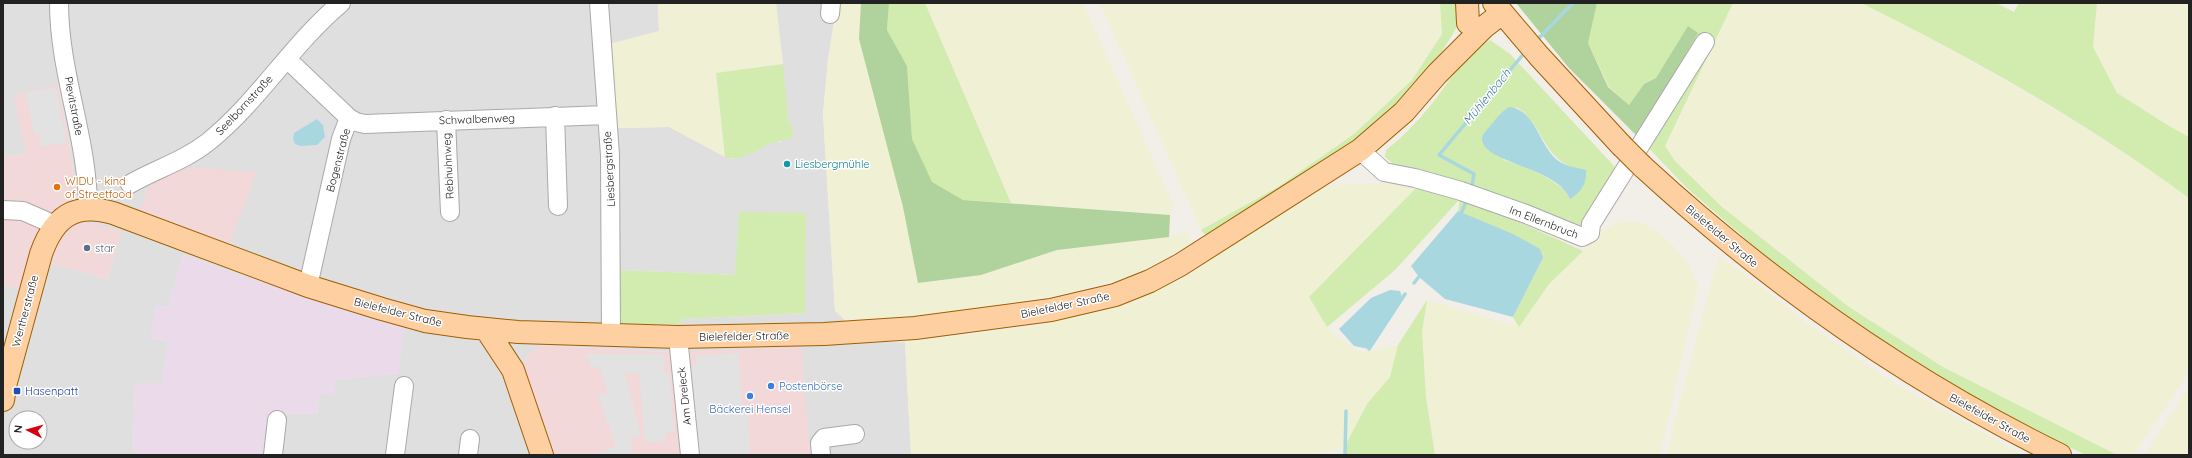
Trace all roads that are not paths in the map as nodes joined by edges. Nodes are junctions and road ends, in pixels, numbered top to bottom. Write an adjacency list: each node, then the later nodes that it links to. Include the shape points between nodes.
1 (59, 3): 16 (street, Pievitstraße, via 65,60 88,179)
2 (341, 3): 7 (street, Seelbornstraße)
3 (599, 3): 9 (street, Liesbergstraße)
4 (1495, 6): 5 (main road, Bielefelder Straße); 8 (main road, Bielefelder Straße, via 1484,27); 35 (main road, Bielefelder Straße, bridge, via 1621,145 1741,253 1809,305 1926,382)
5 (1468, 13): 8 (main road, Bielefelder Straße)
6 (1705, 42): 13 (street, Im Ellernbruch, via 1591,224 1590,233 1582,237 1461,191 1384,172)
7 (287, 59): 11 (street, Bogenstraße); 14 (street, Seelbornstraße, via 226,126 208,142 187,158)
8 (1437, 74): 13 (main road, Bielefelder Straße, via 1404,112)
9 (606, 114): 10 (street, Schwalbenweg); 23 (street, Liesbergstraße, via 612,226)
10 (555, 116): 12 (street, Schwalbenweg); 15 (street)
11 (349, 118): 12 (street, Schwalbenweg, via 365,124); 20 (street, Bogenstraße, via 341,139)
12 (446, 120): 18 (street, Rebhuhnweg)
13 (1360, 150): 24 (main road, Bielefelder Straße, via 1180,265 1150,281 1115,294 1027,314 915,328 824,334)
14 (130, 184)
15 (558, 206)
16 (88, 208): 19 (main road, via 71,213); 20 (main road, Bielefelder Straße, via 113,213)
17 (3, 210): 19 (street, via 23,211)
18 (450, 212)
19 (55, 225): 27 (main road, Wertherstraße, via 41,254)
20 (308, 286): 21 (main road, Bielefelder Straße, via 414,318)
21 (486, 329): 22 (main road, Bielefelder Straße); 25 (main road)
22 (518, 332): 23 (main road, Bielefelder Straße); 25 (main road)
23 (611, 336): 24 (main road, Bielefelder Straße)
24 (678, 337): 33 (street, Am Dreieck)
25 (513, 370): 32 (main road)
26 (404, 386): 31 (street)
27 (4, 388)
28 (277, 420): 30 (street)
29 (855, 434): 34 (street, via 824,438 820,443)
30 (273, 455)
31 (395, 455)
32 (542, 455)
33 (690, 455)
34 (821, 455)
35 (2060, 455)

